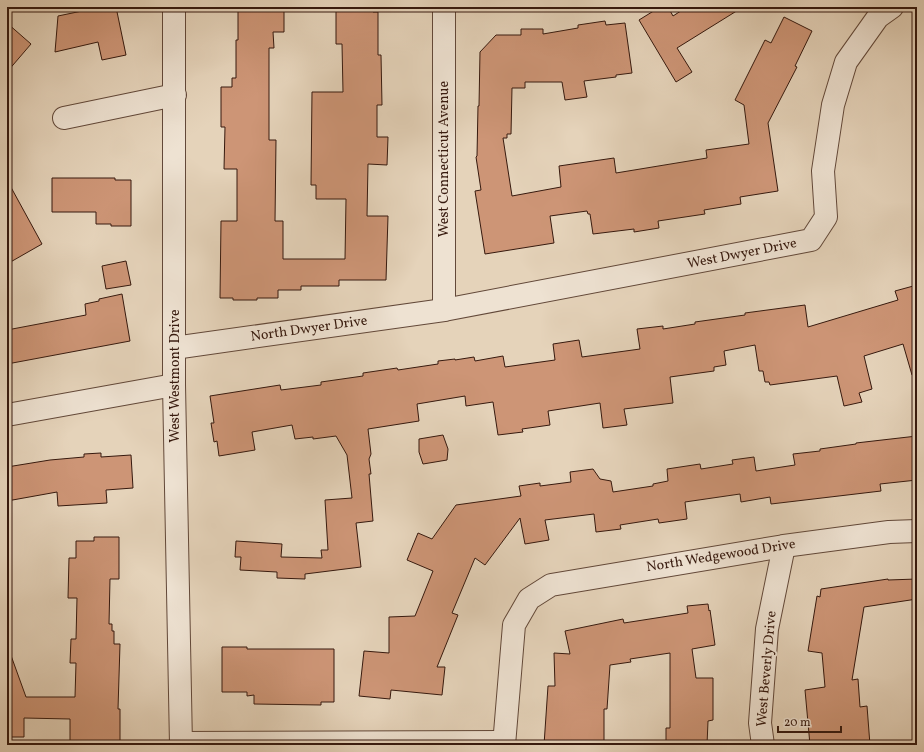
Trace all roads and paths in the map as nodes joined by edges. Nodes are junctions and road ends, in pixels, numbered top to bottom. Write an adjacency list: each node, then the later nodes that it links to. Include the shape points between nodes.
1 (174, 7): 4 (street, West Westmont Drive)
2 (444, 7): 6 (street, West Connecticut Avenue)
3 (892, 7): 6 (street, West Dwyer Drive, via 878,17 846,62 833,105 823,171 826,217 811,240)
4 (175, 95): 5 (street); 7 (street, West Westmont Drive)
5 (64, 118)
6 (444, 310): 7 (street, North Dwyer Drive)
7 (174, 348): 8 (street, West Westmont Drive)
8 (174, 385): 9 (street); 12 (street, West Westmont Drive)
9 (7, 415)
10 (917, 531): 11 (street, North Wedgewood Drive, via 888,532)
11 (784, 546): 13 (street, North Wedgewood Drive, via 551,585 529,599 514,625); 14 (street, West Beverly Drive, via 767,629 760,723)
12 (181, 744): 13 (street)
13 (504, 744)
14 (763, 745)

